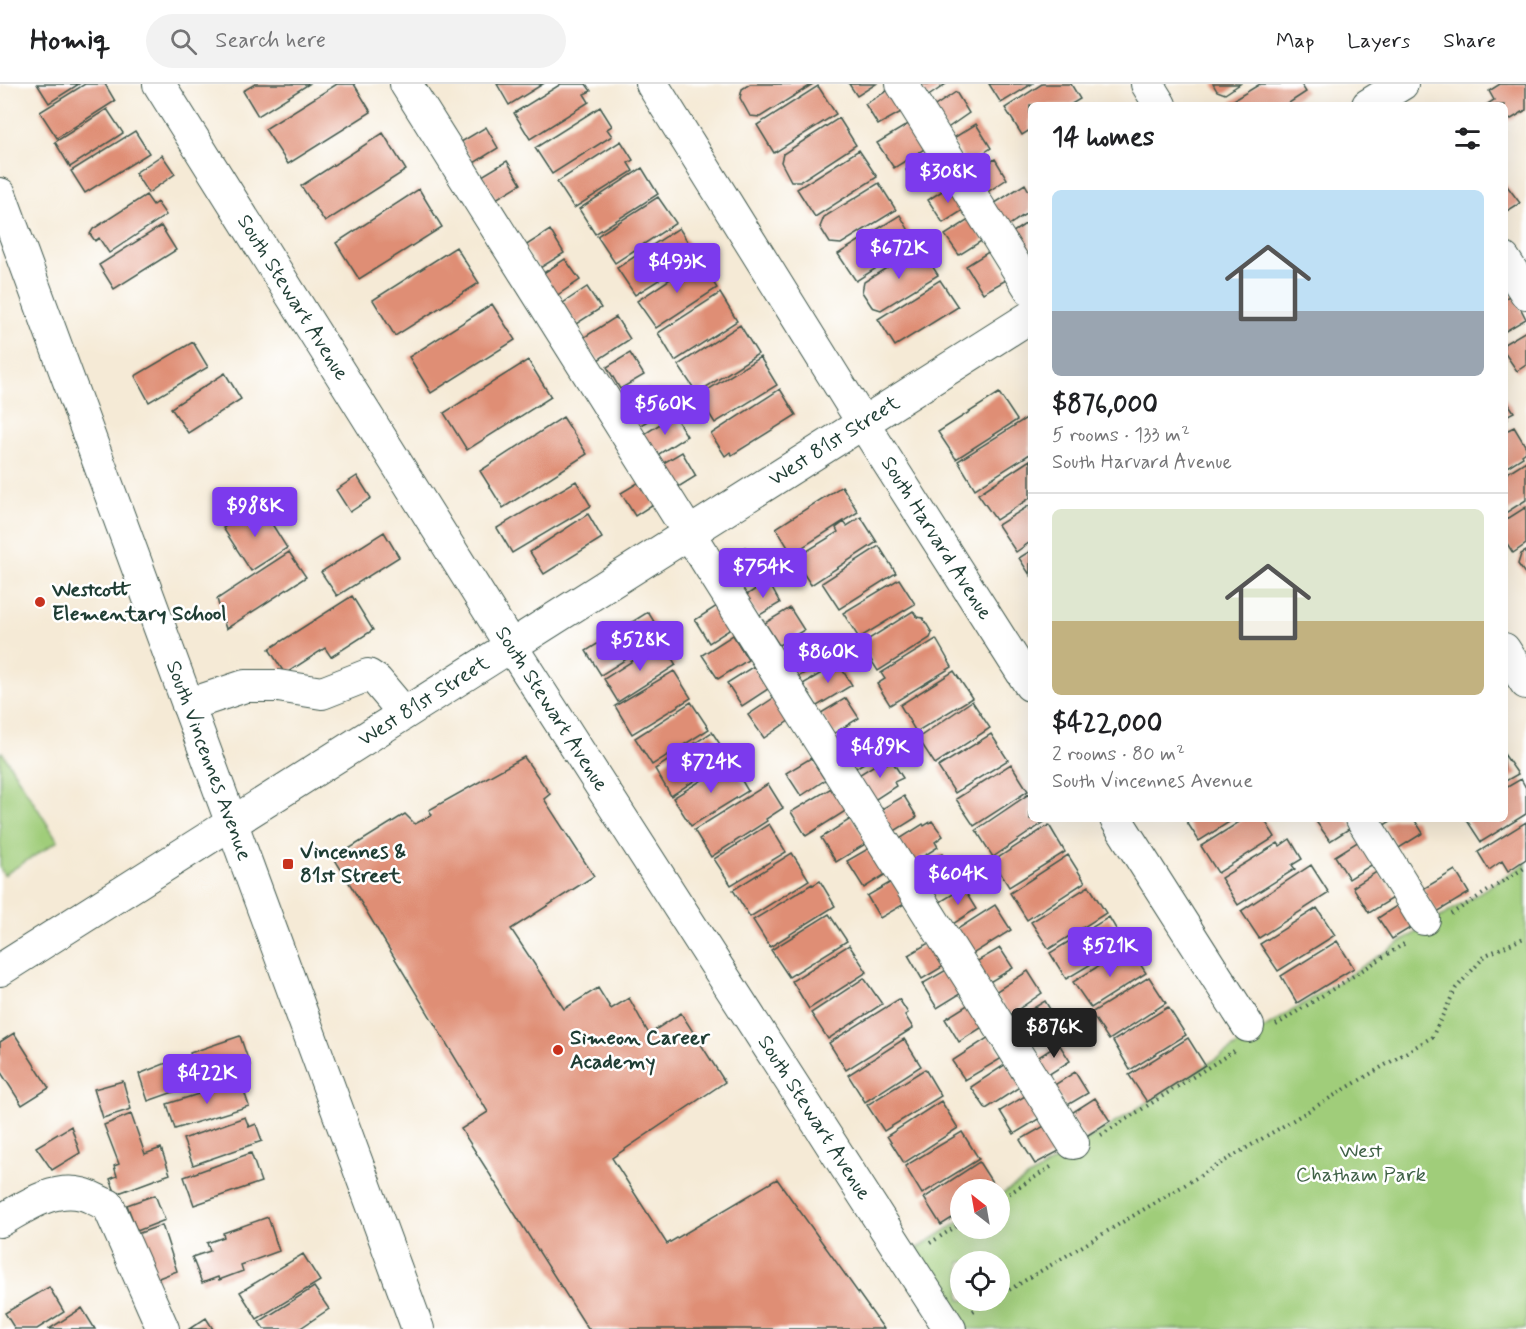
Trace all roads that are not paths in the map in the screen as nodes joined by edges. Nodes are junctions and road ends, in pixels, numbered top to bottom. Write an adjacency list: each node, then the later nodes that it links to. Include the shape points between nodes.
1 (159, 84): 16 (street, South Stewart Avenue)
2 (406, 84): 15 (street)
3 (652, 84): 14 (street, South Harvard Avenue)
4 (902, 84): 11 (street)
5 (1147, 84): 7 (street)
6 (1400, 90): 8 (street)
7 (1159, 102)
8 (1374, 102)
9 (0, 194): 20 (street, South Vincennes Avenue)
10 (1508, 265): 12 (street)
11 (1028, 287)
12 (1526, 293)
13 (1028, 318): 14 (street, West 81st Street)
14 (863, 423): 15 (street, West 81st Street); 18 (street, South Harvard Avenue)
15 (689, 533): 16 (street, West 81st Street); 28 (street)
16 (511, 646): 21 (street, West 81st Street); 30 (street, South Stewart Avenue)
17 (1508, 655): 19 (street)
18 (1028, 681)
19 (1526, 682)
20 (188, 705): 21 (street, via 245,686 322,693 368,675); 24 (street, South Vincennes Avenue)
21 (404, 713): 24 (street, West 81st Street)
22 (1118, 822): 27 (street)
23 (1364, 822): 25 (street)
24 (232, 823): 26 (street, West 81st Street); 32 (street, South Vincennes Avenue)
25 (1424, 919)
26 (0, 970)
27 (1248, 1026)
28 (1073, 1143)
29 (0, 1221): 31 (street, via 61,1192 82,1194 108,1205)
30 (961, 1320)
31 (163, 1329)
32 (418, 1329)

